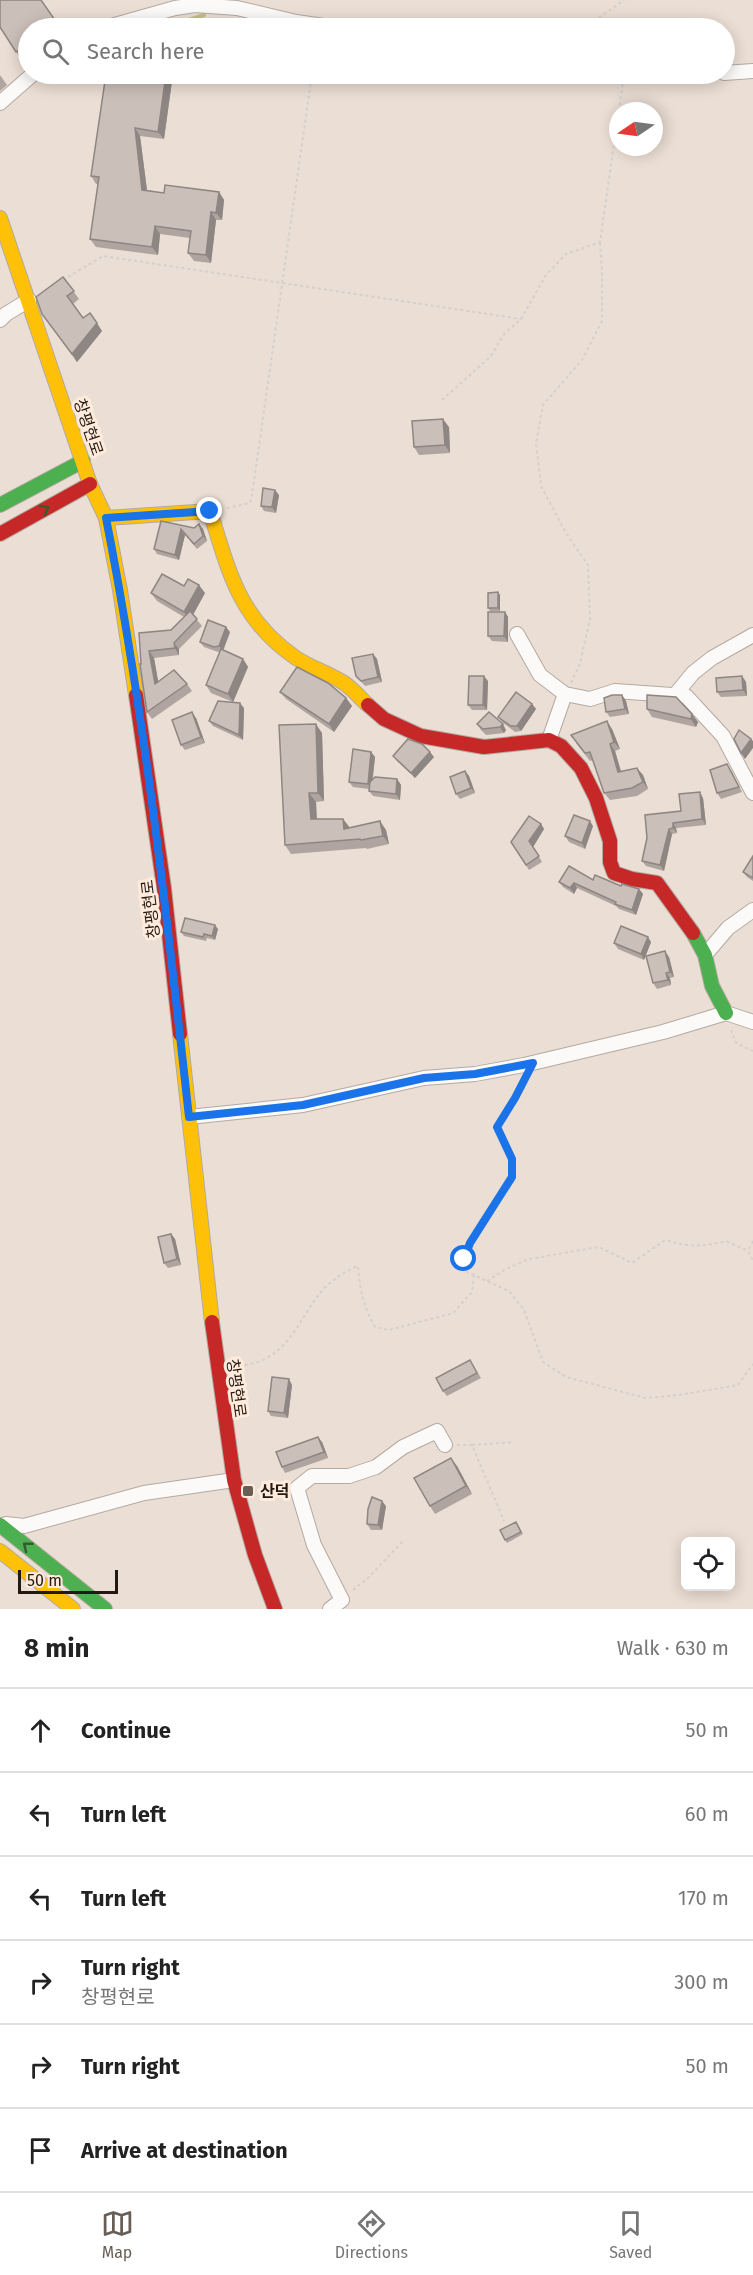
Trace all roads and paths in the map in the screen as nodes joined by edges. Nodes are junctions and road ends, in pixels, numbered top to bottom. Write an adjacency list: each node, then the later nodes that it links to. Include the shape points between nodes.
1 (624, 0): 5 (path)
2 (198, 3): 3 (street); 4 (street)
3 (140, 18)
4 (279, 18)
5 (598, 18)
6 (753, 71): 7 (street)
7 (735, 72)
8 (22, 84): 12 (street)
9 (311, 84): 16 (path)
10 (623, 84): 11 (path)
11 (620, 102)
12 (0, 103)
13 (612, 156): 15 (path)
14 (0, 218): 18 (main road, 창평현로)
15 (600, 242): 19 (path, via 566,254 546,275); 30 (path, via 602,321 582,360 543,405 536,443 541,486 588,565 590,619 580,664)
16 (282, 283): 17 (path, via 104,256); 19 (path); 25 (path, via 250,503)
17 (57, 284)
18 (29, 300): 20 (street); 22 (main road, 창평현로)
19 (521, 319): 21 (path, via 504,334 486,362)
20 (0, 320)
21 (442, 400)
22 (83, 461): 23 (main road, 창평현로); 24 (main road)
23 (90, 484): 26 (main road, 창평현로); 27 (main road, one-way to 23)
24 (0, 505)
25 (210, 511): 26 (main road); 32 (main road, via 232,581 243,604 267,634 296,658 344,683 384,719 421,736 484,747)
26 (106, 518): 40 (main road, 창평현로, via 166,900)
27 (0, 534)
28 (517, 634): 30 (street, via 540,675)
29 (753, 635): 31 (street, via 712,658)
30 (565, 694): 31 (street, via 590,699 615,692); 32 (street)
31 (675, 695): 33 (street, via 686,696 723,736)
32 (549, 740): 35 (main road, via 559,743 579,763 590,784 611,844 608,861 614,873 657,883 687,922)
33 (753, 793)
34 (753, 910): 35 (street, via 729,928)
35 (705, 956): 36 (main road, via 712,986)
36 (726, 1013): 37 (street); 38 (path, via 736,1043); 39 (street)
37 (753, 1022)
38 (753, 1051)
39 (533, 1063): 40 (street, via 424,1078 303,1105); 44 (path, via 497,1127 512,1159 512,1177 470,1243 464,1259 467,1272)
40 (189, 1117): 47 (main road, 창평현로)
41 (753, 1241): 42 (path)
42 (748, 1251): 43 (path); 45 (path, via 726,1241 704,1247 665,1240 632,1263 599,1247 529,1259)
43 (753, 1261)
44 (474, 1275): 45 (path); 47 (path, via 472,1292 453,1313 389,1329 375,1327 368,1314 360,1294 358,1266 341,1274 321,1292 291,1337 275,1352 260,1361)
45 (487, 1281): 46 (path, via 509,1292 524,1310 543,1362 566,1377 646,1398 738,1386)
46 (753, 1364)
47 (218, 1370): 51 (main road, 창평현로)
48 (514, 1442): 50 (path)
49 (445, 1445): 50 (path); 56 (street, via 437,1431 403,1447 376,1467 350,1476 312,1476 297,1488 315,1545)
50 (472, 1445): 52 (path)
51 (234, 1480): 53 (street, via 144,1493 24,1526); 59 (main road, 창평현로)
52 (504, 1521)
53 (3, 1524): 58 (main road, one-way to 53)
54 (403, 1541): 56 (path)
55 (0, 1551): 57 (main road)
56 (342, 1600): 60 (street)
57 (73, 1609)
58 (105, 1609)
59 (275, 1609)
60 (330, 1609)

